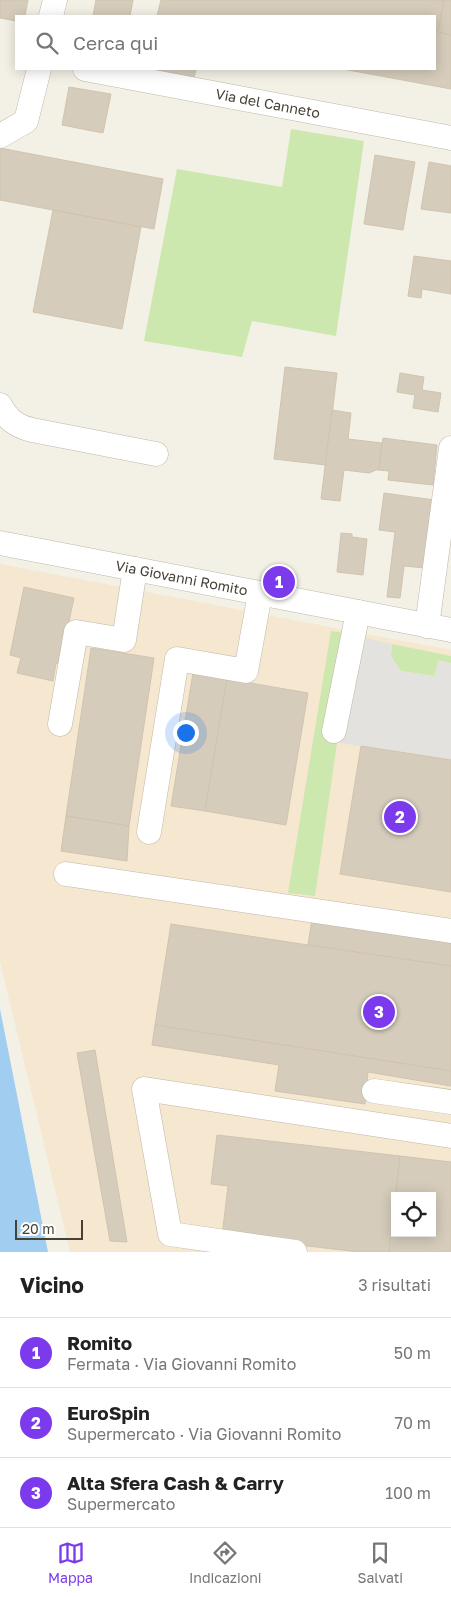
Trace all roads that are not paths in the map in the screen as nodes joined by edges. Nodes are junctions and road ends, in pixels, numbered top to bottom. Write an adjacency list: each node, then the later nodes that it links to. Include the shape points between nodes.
1 (55, 0): 2 (street)
2 (51, 15)
3 (39, 70): 5 (street, via 26,121)
4 (90, 70): 6 (street, Via del Canneto)
5 (0, 136)
6 (451, 138)
7 (0, 405): 9 (street, via 18,426)
8 (451, 448): 14 (street)
9 (156, 454)
10 (0, 543): 11 (street, Via Giovanni Romito)
11 (135, 569): 12 (street, Via Giovanni Romito); 16 (street, via 124,640 76,632)
12 (260, 594): 13 (street, Via Giovanni Romito); 18 (street, via 246,671 177,659)
13 (358, 612): 14 (street, Via Giovanni Romito); 17 (street)
14 (427, 626): 15 (street, Via Giovanni Romito)
15 (451, 630)
16 (60, 724)
17 (334, 731)
18 (149, 832)
19 (66, 874): 20 (street)
20 (451, 930)
21 (374, 1091): 22 (street)
22 (451, 1102)
23 (451, 1136): 24 (street, via 144,1089 170,1234)
24 (295, 1252)

